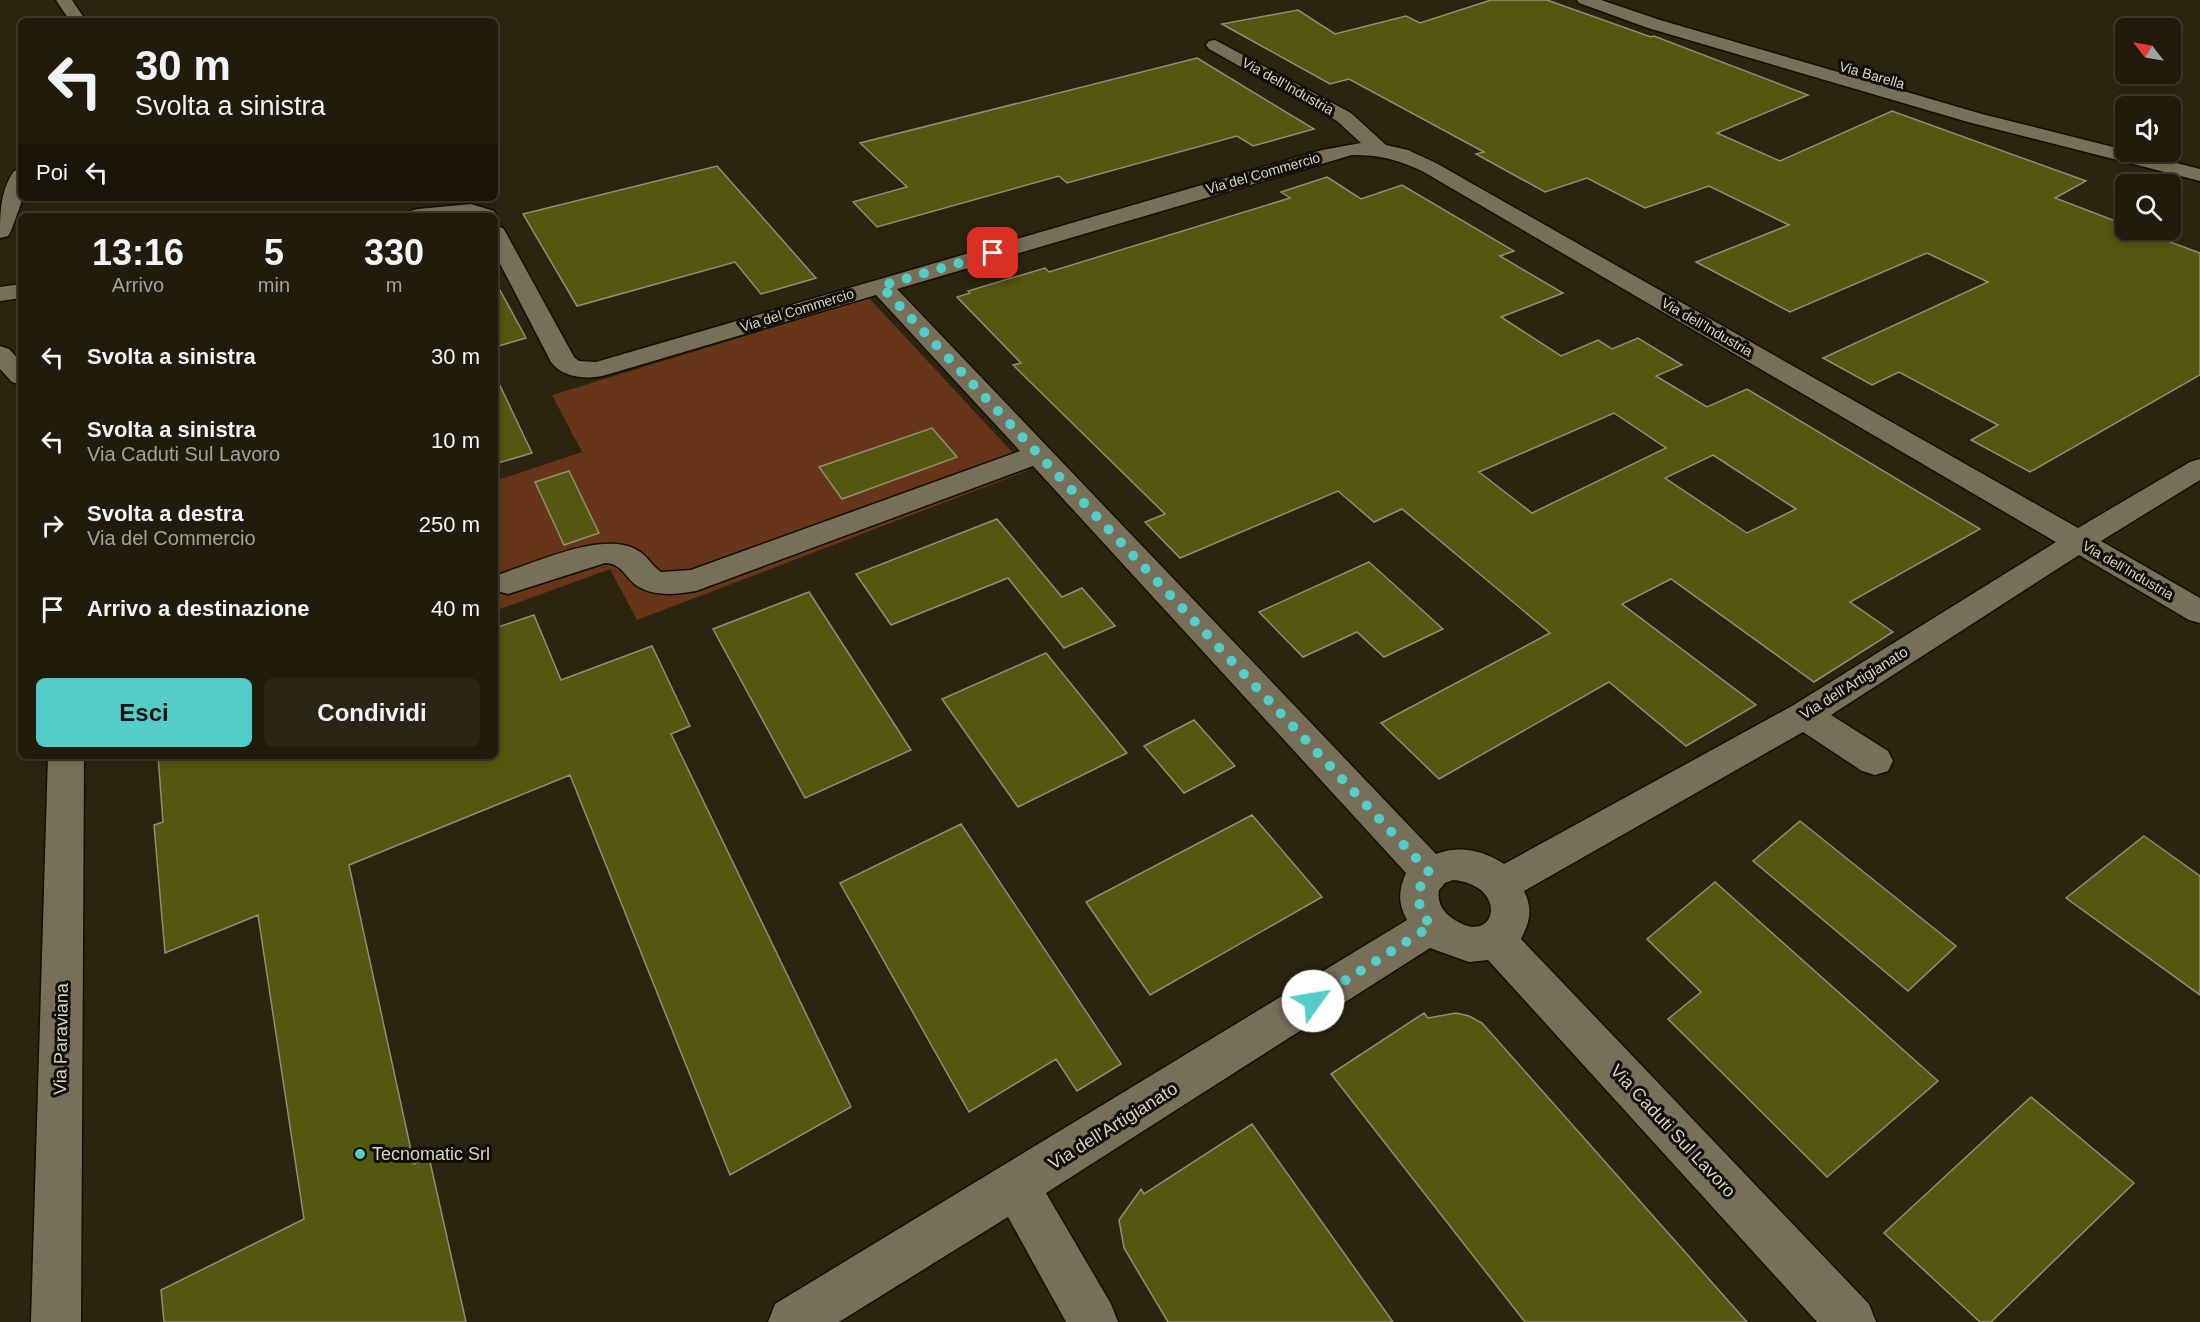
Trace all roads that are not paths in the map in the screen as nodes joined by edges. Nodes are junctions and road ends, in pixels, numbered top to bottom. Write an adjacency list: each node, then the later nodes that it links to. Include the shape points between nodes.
1 (64, 0): 4 (street)
2 (1585, 0): 10 (street, via 1654,24 1987,121)
3 (1622, 0): 6 (street, Via Barella, via 1869,74)
4 (76, 18)
5 (1215, 45): 7 (street, Via dell’Industria, via 1344,117)
6 (2115, 139)
7 (1379, 149): 16 (street, Via del Commercio, via 1329,154); 23 (street, Via dell’Industria, via 1429,167)
8 (2181, 156): 9 (street)
9 (2200, 160)
10 (2200, 175)
11 (18, 183): 14 (street)
12 (444, 213): 13 (street)
13 (478, 213)
14 (0, 231)
15 (498, 239): 16 (street, Via del Commercio, via 564,362 583,370 597,370)
16 (881, 286): 21 (street)
17 (18, 291): 18 (street)
18 (0, 294)
19 (0, 354): 20 (street)
20 (18, 374)
21 (1039, 454): 24 (street, via 696,580 660,583 647,578 631,558 610,552); 29 (street)
22 (2200, 468): 23 (street, Via dell'Artigianato)
23 (2078, 542): 25 (street, Via dell’Industria); 26 (street, Via dell'Artigianato)
24 (508, 583)
25 (2200, 612)
26 (1804, 716): 28 (street); 30 (street, Via dell'Artigianato)
27 (66, 759): 34 (street, Via Paraviana)
28 (1875, 761)
29 (1429, 872): 30 (street, via 1465,865 1485,872); 31 (street, via 1418,891 1418,903)
30 (1501, 885): 32 (street, via 1512,909 1511,921)
31 (1431, 926): 32 (street, via 1442,935 1470,944); 33 (street, Via dell'Artigianato)
32 (1495, 939): 37 (street, Via Caduti Sul Lavoro)
33 (1016, 1186): 35 (street, Via dell'Artigianato); 36 (street)
34 (56, 1322)
35 (793, 1322)
36 (1093, 1322)
37 (1851, 1322)

